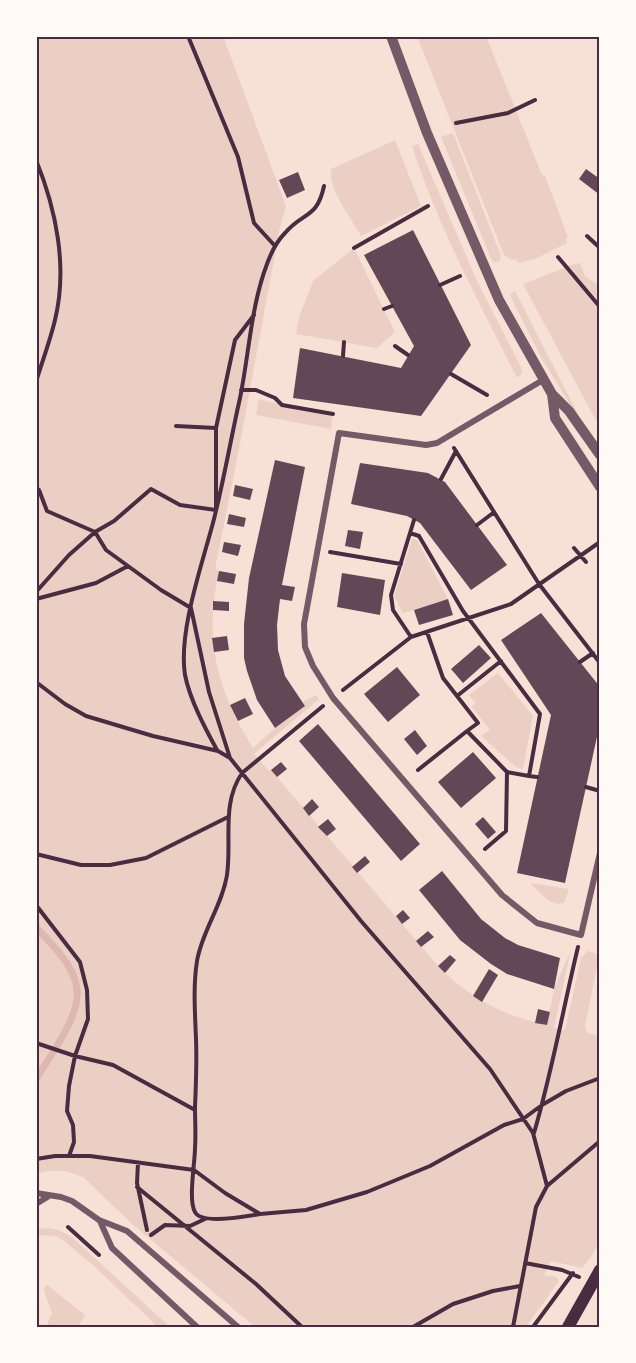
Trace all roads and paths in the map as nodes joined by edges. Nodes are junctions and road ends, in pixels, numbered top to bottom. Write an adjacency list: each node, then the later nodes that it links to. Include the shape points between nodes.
1 (188, 36): 9 (path, via 238,157 254,223)
2 (391, 36): 24 (street, via 427,134 491,285)
3 (535, 100): 4 (path, via 508,113)
4 (456, 123)
5 (36, 160): 25 (path, via 52,208 60,283 56,319)
6 (324, 186): 9 (path, via 317,208)
7 (428, 206): 10 (path)
8 (587, 236): 11 (path)
9 (275, 246): 18 (path)
10 (354, 248)
11 (600, 248)
12 (558, 258): 16 (path)
13 (460, 276): 14 (path)
14 (440, 285)
15 (392, 306): 17 (path)
16 (600, 307)
17 (384, 309)
18 (255, 314): 26 (path); 31 (path, via 235,340)
19 (344, 342): 22 (path)
20 (395, 346): 21 (path)
21 (408, 355)
22 (344, 356)
23 (451, 374): 28 (path)
24 (543, 380): 27 (street); 32 (street)
25 (36, 382)
26 (241, 390): 29 (path, via 256,390 282,405); 38 (path)
27 (552, 394): 34 (street); 36 (street, via 555,418)
28 (487, 395)
29 (333, 414)
30 (176, 426): 31 (path)
31 (216, 428): 38 (path)
32 (447, 437): 33 (path); 46 (street, via 426,445 339,433)
33 (456, 451): 35 (path); 39 (path)
34 (600, 455)
35 (441, 480)
36 (600, 487)
37 (36, 489): 42 (path, via 47,511)
38 (216, 510): 42 (path, via 180,505 151,489); 54 (path)
39 (493, 513): 41 (path); 51 (path)
40 (414, 519): 43 (path)
41 (477, 525)
42 (95, 532): 50 (path, via 106,550); 52 (path)
43 (410, 533): 49 (path); 55 (path, via 419,536)
44 (600, 542): 47 (path)
45 (574, 548): 47 (path)
46 (317, 550): 49 (path); 81 (street, via 304,624 305,647 333,698 502,895 537,923)
47 (580, 555): 48 (path); 51 (path)
48 (586, 562)
49 (401, 564): 57 (path, via 391,596 393,610)
50 (128, 566): 53 (path, via 96,583); 54 (path)
51 (539, 584): 55 (path, via 511,604); 58 (path)
52 (36, 592)
53 (36, 599)
54 (191, 608): 67 (path, via 185,638 185,675 200,718); 68 (path, via 209,692)
55 (468, 618): 56 (path); 59 (path)
56 (427, 632): 57 (path); 64 (path, via 443,678)
57 (411, 637): 63 (path)
58 (593, 653): 60 (path); 61 (path)
59 (502, 661): 64 (path); 72 (path, via 540,714)
60 (580, 662)
61 (600, 663)
62 (36, 682): 67 (path, via 86,716)
63 (350, 685)
64 (457, 696): 66 (path, via 478,723)
65 (325, 704): 71 (path)
66 (467, 731): 69 (path); 70 (path)
67 (218, 751): 68 (path)
68 (230, 758): 71 (path)
69 (418, 770)
70 (507, 772): 72 (path); 77 (path, via 506,831)
71 (242, 773): 76 (path, via 234,785); 87 (path, via 367,928 490,1069)
72 (529, 776): 73 (path)
73 (537, 777)
74 (586, 787): 75 (path)
75 (600, 791)
76 (228, 817): 79 (path, via 146,858 110,866 81,865); 86 (path, via 230,840 223,893 197,959)
77 (485, 849)
78 (600, 853): 81 (street)
79 (36, 854)
80 (36, 905): 83 (path, via 80,962 87,990 88,1019)
81 (581, 935): 85 (path)
82 (36, 1043): 83 (path)
83 (75, 1056): 86 (path, via 113,1065); 90 (path, via 67,1111 74,1142)
84 (600, 1078): 85 (path)
85 (542, 1105): 87 (path); 88 (path)
86 (195, 1110): 93 (path)
87 (523, 1119): 88 (path); 99 (path, via 504,1125 430,1166 367,1192 306,1210)
88 (533, 1133): 94 (path)
89 (600, 1141): 94 (path)
90 (69, 1156): 91 (path); 92 (path)
91 (36, 1159)
92 (138, 1163): 93 (path); 95 (path)
93 (194, 1170): 99 (path); 100 (path, via 194,1212)
94 (547, 1186): 105 (path, via 536,1207)
95 (137, 1187): 102 (path); 103 (path)
96 (36, 1193): 97 (street)
97 (49, 1196): 98 (street); 101 (street, via 72,1201)
98 (36, 1204)
99 (260, 1214): 100 (path)
100 (206, 1219): 102 (path)
101 (99, 1220): 110 (street, via 112,1248); 111 (street, via 127,1231)
102 (184, 1225): 104 (path, via 165,1225); 112 (path)
103 (147, 1226)
104 (147, 1238)
105 (525, 1263): 107 (path); 109 (path)
106 (600, 1270): 116 (main road)
107 (573, 1273): 108 (path); 115 (path)
108 (586, 1280)
109 (521, 1286): 113 (path, via 453,1304); 114 (path)
110 (197, 1327)
111 (238, 1327)
112 (302, 1327)
113 (413, 1327)
114 (513, 1327)
115 (533, 1327)
116 (568, 1327)

